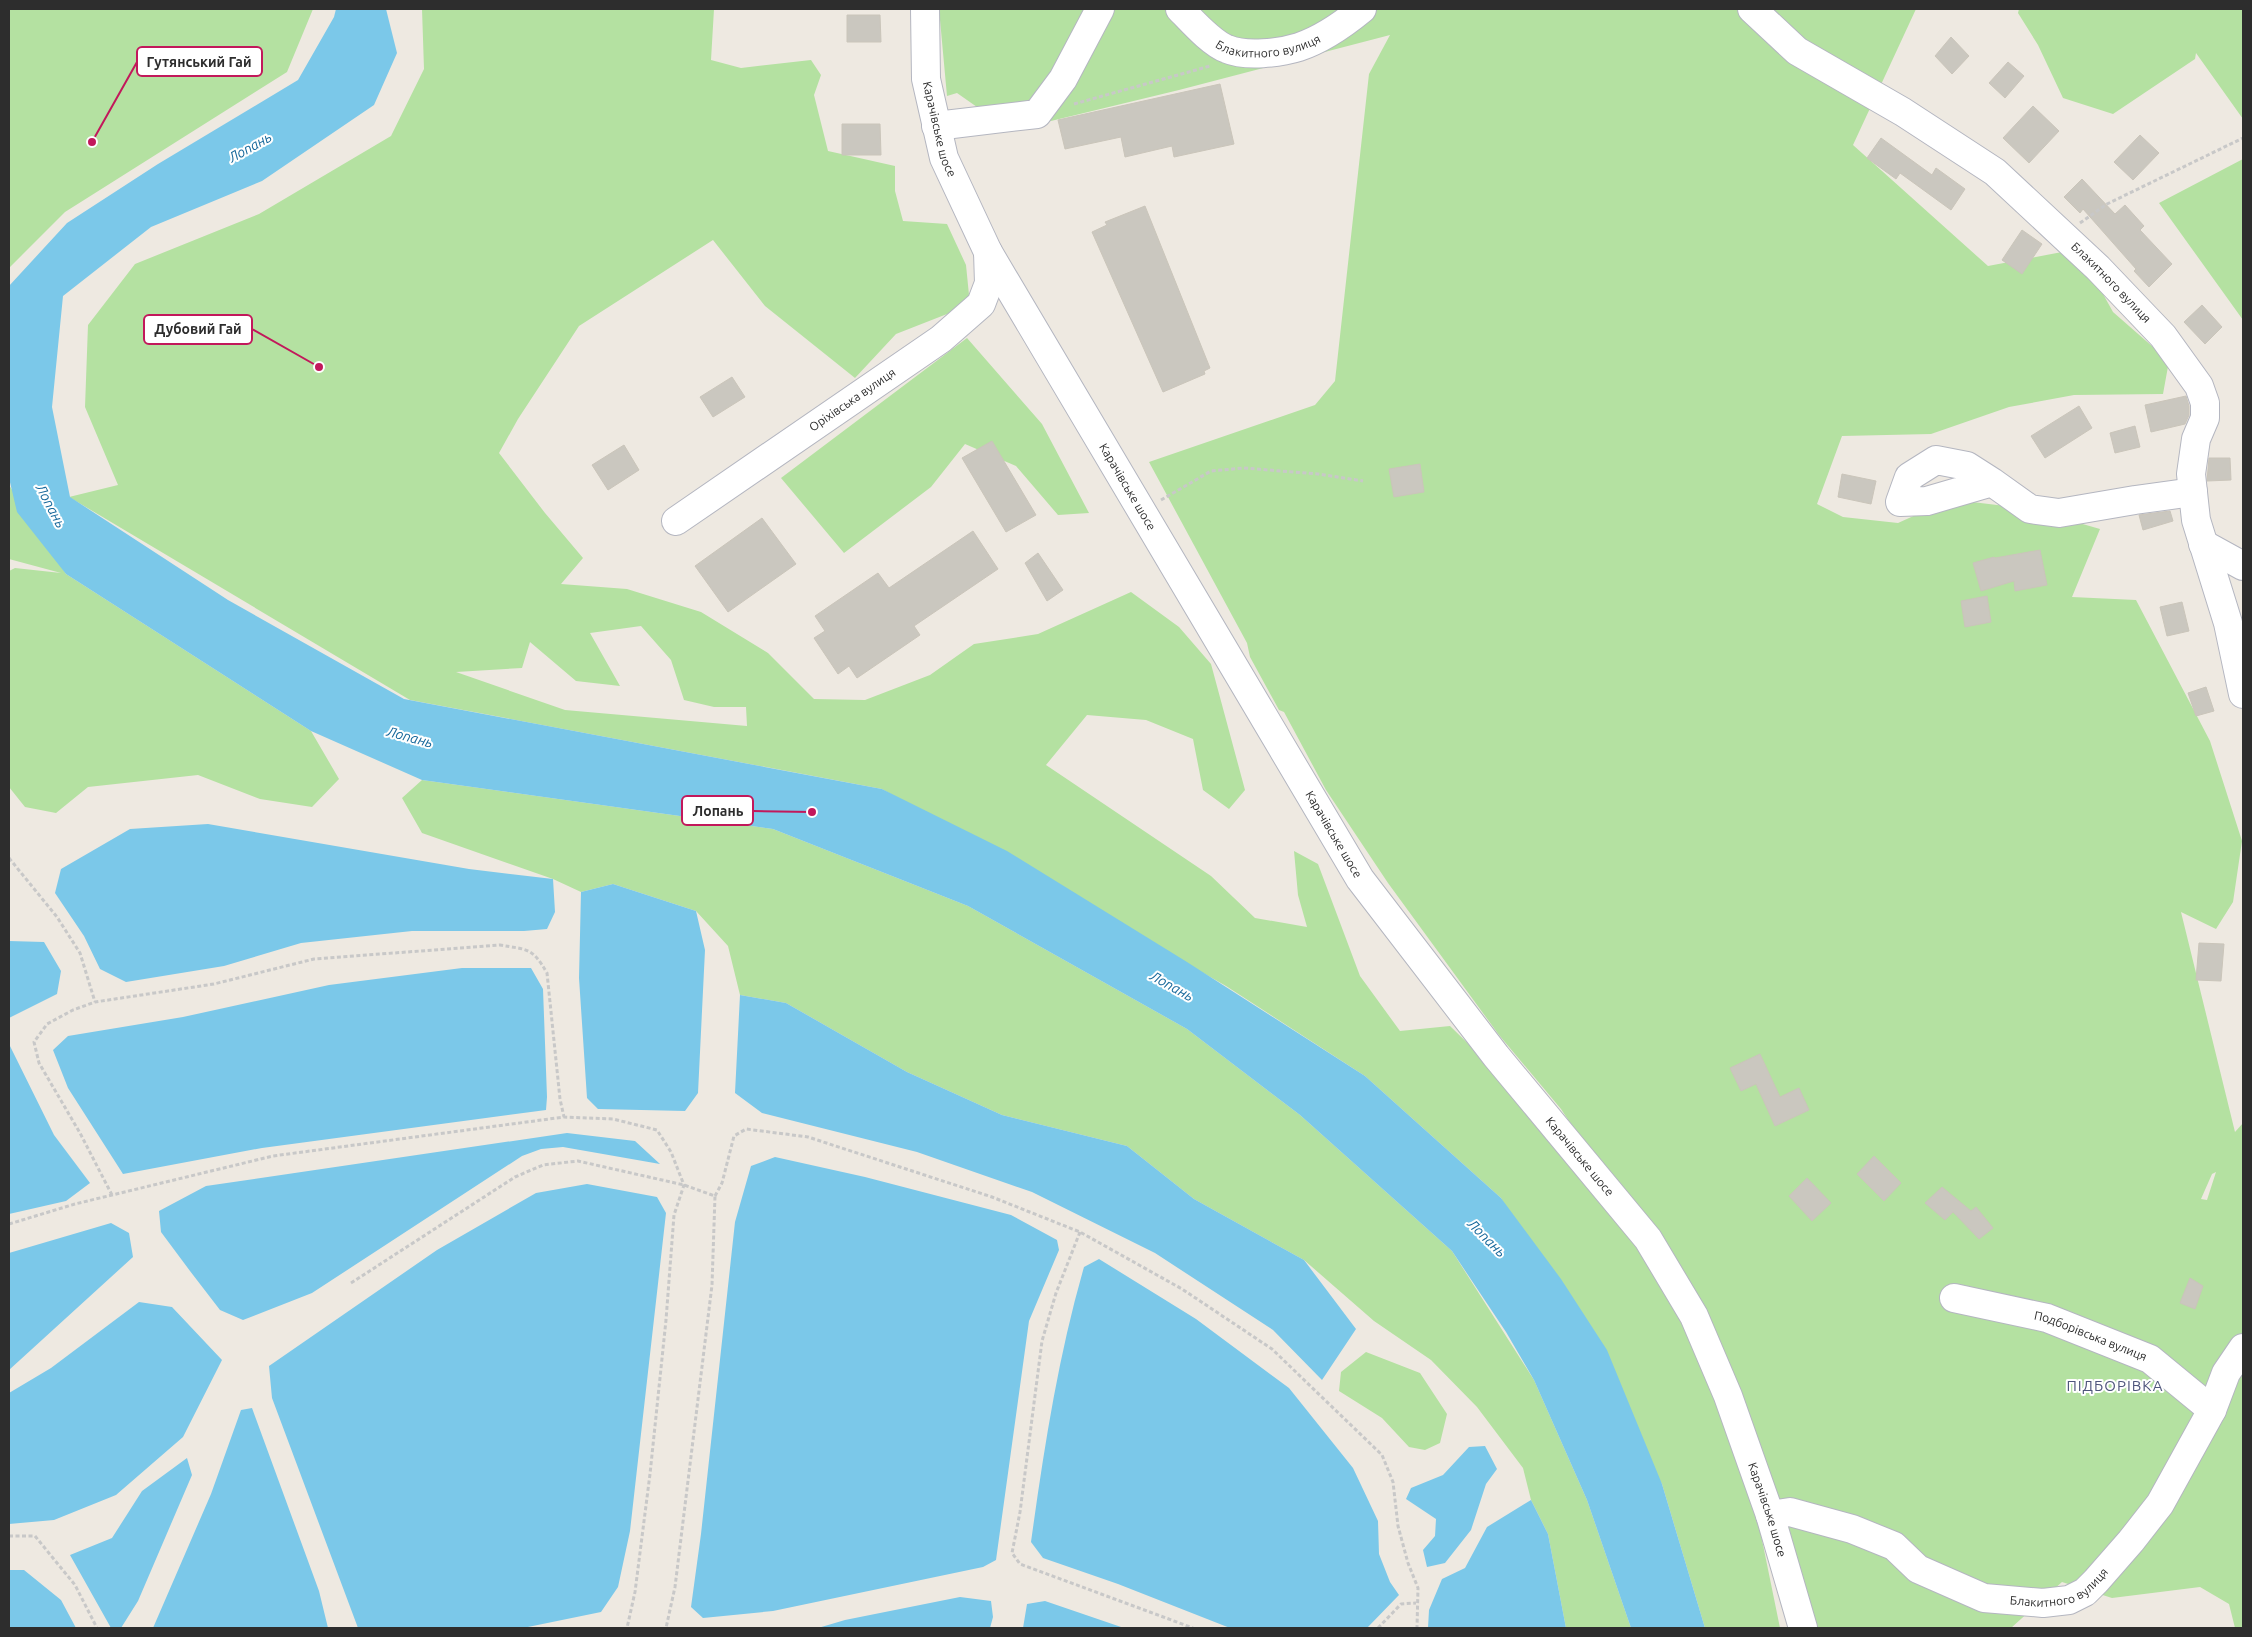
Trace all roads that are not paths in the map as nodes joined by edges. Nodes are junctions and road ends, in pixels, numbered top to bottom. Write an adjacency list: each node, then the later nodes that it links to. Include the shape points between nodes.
1 (924, 9): 6 (street, Карачівське шосе, via 926,79)
2 (1100, 9): 6 (street, via 1063,80 1037,114)
3 (1180, 9): 4 (street, Блакитного вулиця, via 1226,49 1249,55 1300,47 1344,24)
4 (1362, 9)
5 (1752, 9): 9 (street, Блакитного вулиця, via 1797,51 1903,112 1995,172 2098,268 2164,336 2199,386 2205,403 2205,418 2196,439 2191,474)
6 (936, 126): 7 (street, Карачівське шосе, via 944,158)
7 (988, 252): 10 (street, Оріхівська вулиця, via 989,283 980,304 941,339); 17 (street, Карачівське шосе, via 1360,879 1496,1056 1648,1239 1694,1316 1728,1396)
8 (1992, 482): 9 (street, via 2030,509 2059,513)
9 (2193, 492): 11 (street, Блакитного вулиця)
10 (676, 521)
11 (2203, 544): 12 (street); 13 (street, Блакитного вулиця, via 2228,622)
12 (2243, 566)
13 (2243, 694)
14 (1954, 1298): 16 (street, Подборівська вулиця, via 2047,1318 2150,1359)
15 (2243, 1348): 16 (street, Блакитного вулиця, via 2226,1373)
16 (2212, 1410): 17 (street, Блакитного вулиця, via 2160,1504 2096,1581 2085,1592 2069,1600 2043,1603 1984,1598 1918,1569 1894,1546 1852,1529 1790,1512)
17 (1770, 1515): 18 (street, Карачівське шосе)
18 (1803, 1628)

